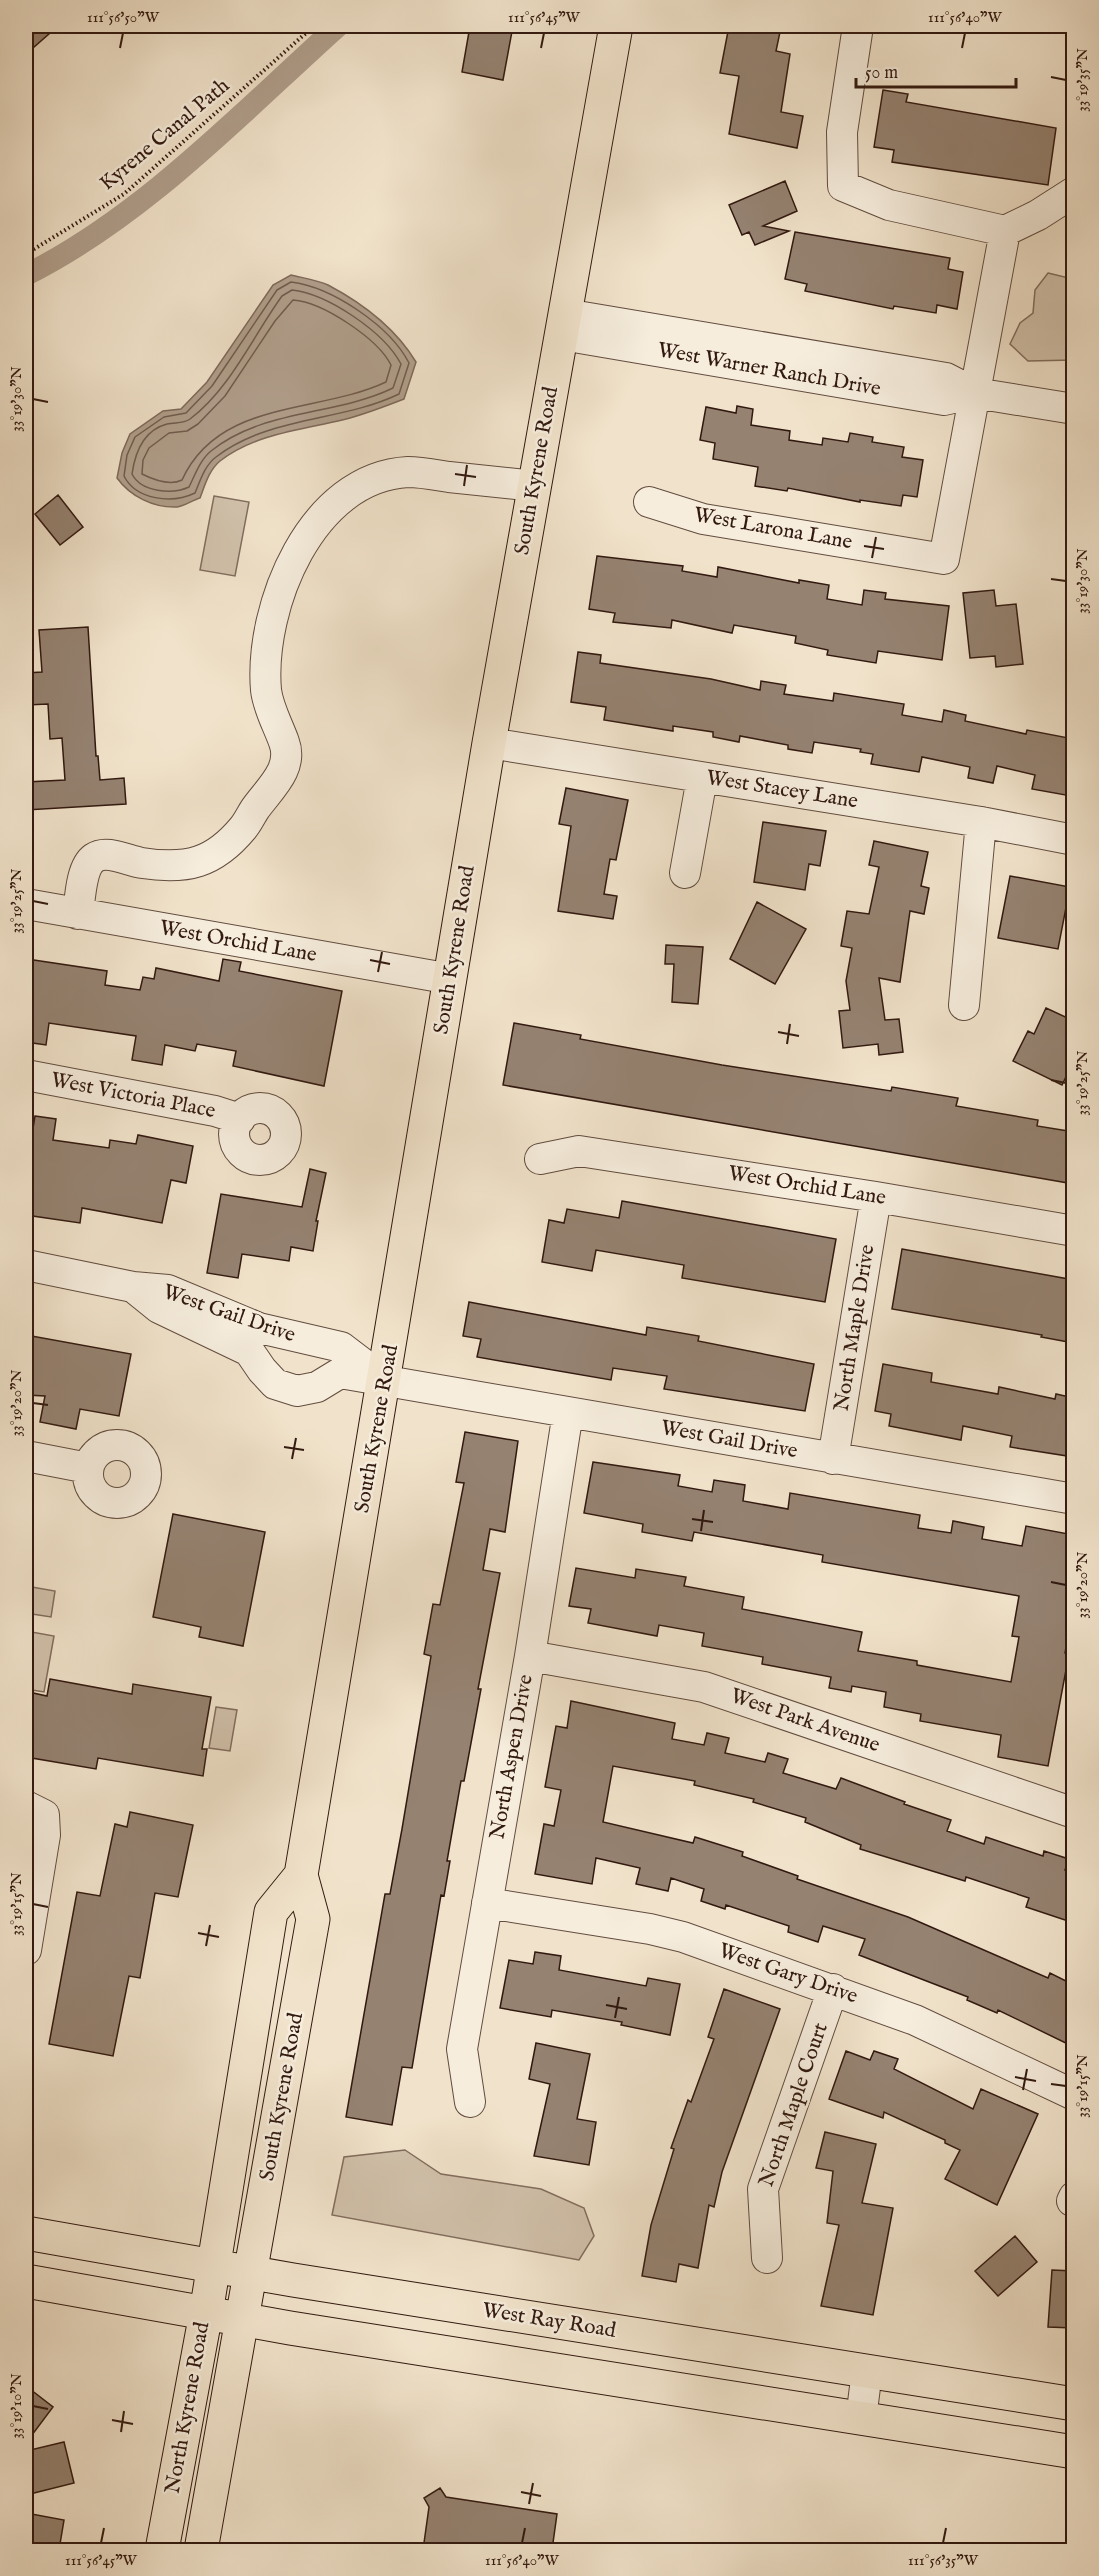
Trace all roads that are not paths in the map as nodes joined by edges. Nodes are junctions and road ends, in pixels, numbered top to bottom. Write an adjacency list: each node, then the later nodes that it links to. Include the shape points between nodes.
1 (616, 26): 5 (main road, South Kyrene Road)
2 (858, 26): 4 (street, via 842,132 843,186 889,205)
3 (1074, 192): 4 (street)
4 (1005, 231): 6 (street)
5 (564, 325): 6 (street, West Warner Ranch Drive, via 789,363 946,378); 8 (main road, South Kyrene Road)
6 (975, 393): 7 (street, West Warner Ranch Drive); 9 (street, West Larona Lane, via 944,559 703,519)
7 (1074, 409)
8 (535, 486): 10 (main road, South Kyrene Road); 16 (street, via 408,472 358,486 334,504 296,554 273,615 266,692 285,744 280,779 219,854 174,866 111,855 95,857 87,866)
9 (649, 502)
10 (489, 743): 11 (street, West Stacey Lane); 17 (main road, South Kyrene Road)
11 (702, 778): 12 (street, West Stacey Lane); 14 (street)
12 (981, 822): 13 (street, West Stacey Lane); 18 (street)
13 (1074, 840)
14 (685, 873)
15 (26, 904): 16 (street, West Orchid Lane)
16 (78, 914): 17 (street, West Orchid Lane)
17 (451, 979): 26 (main road, South Kyrene Road)
18 (964, 1005)
19 (26, 1075): 20 (street, West Victoria Place)
20 (240, 1119)
21 (540, 1159): 22 (street, West Orchid Lane, via 579,1151)
22 (876, 1197): 23 (street, West Orchid Lane); 29 (street, North Maple Drive)
23 (1074, 1232)
24 (26, 1265): 25 (street, West Gail Drive, via 133,1287 168,1290)
25 (254, 1340): 26 (street, West Gail Drive, via 341,1347); 26 (street, West Gail Drive, via 262,1370 275,1384 297,1391 317,1387 340,1373)
26 (385, 1381): 27 (street, West Gail Drive); 35 (main road, South Kyrene Road)
27 (568, 1412): 29 (street, West Gail Drive); 32 (street, North Aspen Drive)
28 (26, 1456): 30 (street)
29 (833, 1459): 31 (street, West Gail Drive)
30 (88, 1468)
31 (1074, 1499)
32 (530, 1656): 34 (street, West Park Avenue, via 704,1687); 36 (street, North Aspen Drive)
33 (35, 1810): 37 (street, via 45,1835)
34 (1074, 1813)
35 (301, 1875): 43 (main road, South Kyrene Road, via 271,1912); 44 (main road, South Kyrene Road, via 313,1919)
36 (487, 1903): 38 (street, West Gary Drive, via 683,1937); 40 (street, North Aspen Drive, via 462,2049)
37 (26, 1950)
38 (833, 1989): 39 (street, West Gary Drive, via 915,2020); 42 (street, North Maple Court, via 763,2189)
39 (1074, 2095)
40 (470, 2103)
41 (26, 2232): 43 (main road, West Ray Road)
42 (767, 2258)
43 (213, 2266): 44 (main road, West Ray Road); 46 (main road, North Kyrene Road)
44 (252, 2273): 47 (main road, South Kyrene Road); 48 (main road, West Ray Road)
45 (26, 2282): 46 (main road)
46 (206, 2313): 47 (main road); 52 (main road, North Kyrene Road)
47 (243, 2320): 50 (main road); 53 (main road, North Kyrene Road)
48 (867, 2371): 49 (main road, West Ray Road); 50 (street)
49 (1074, 2404)
50 (861, 2419): 51 (main road)
51 (1074, 2452)
52 (162, 2550)
53 (201, 2550)

